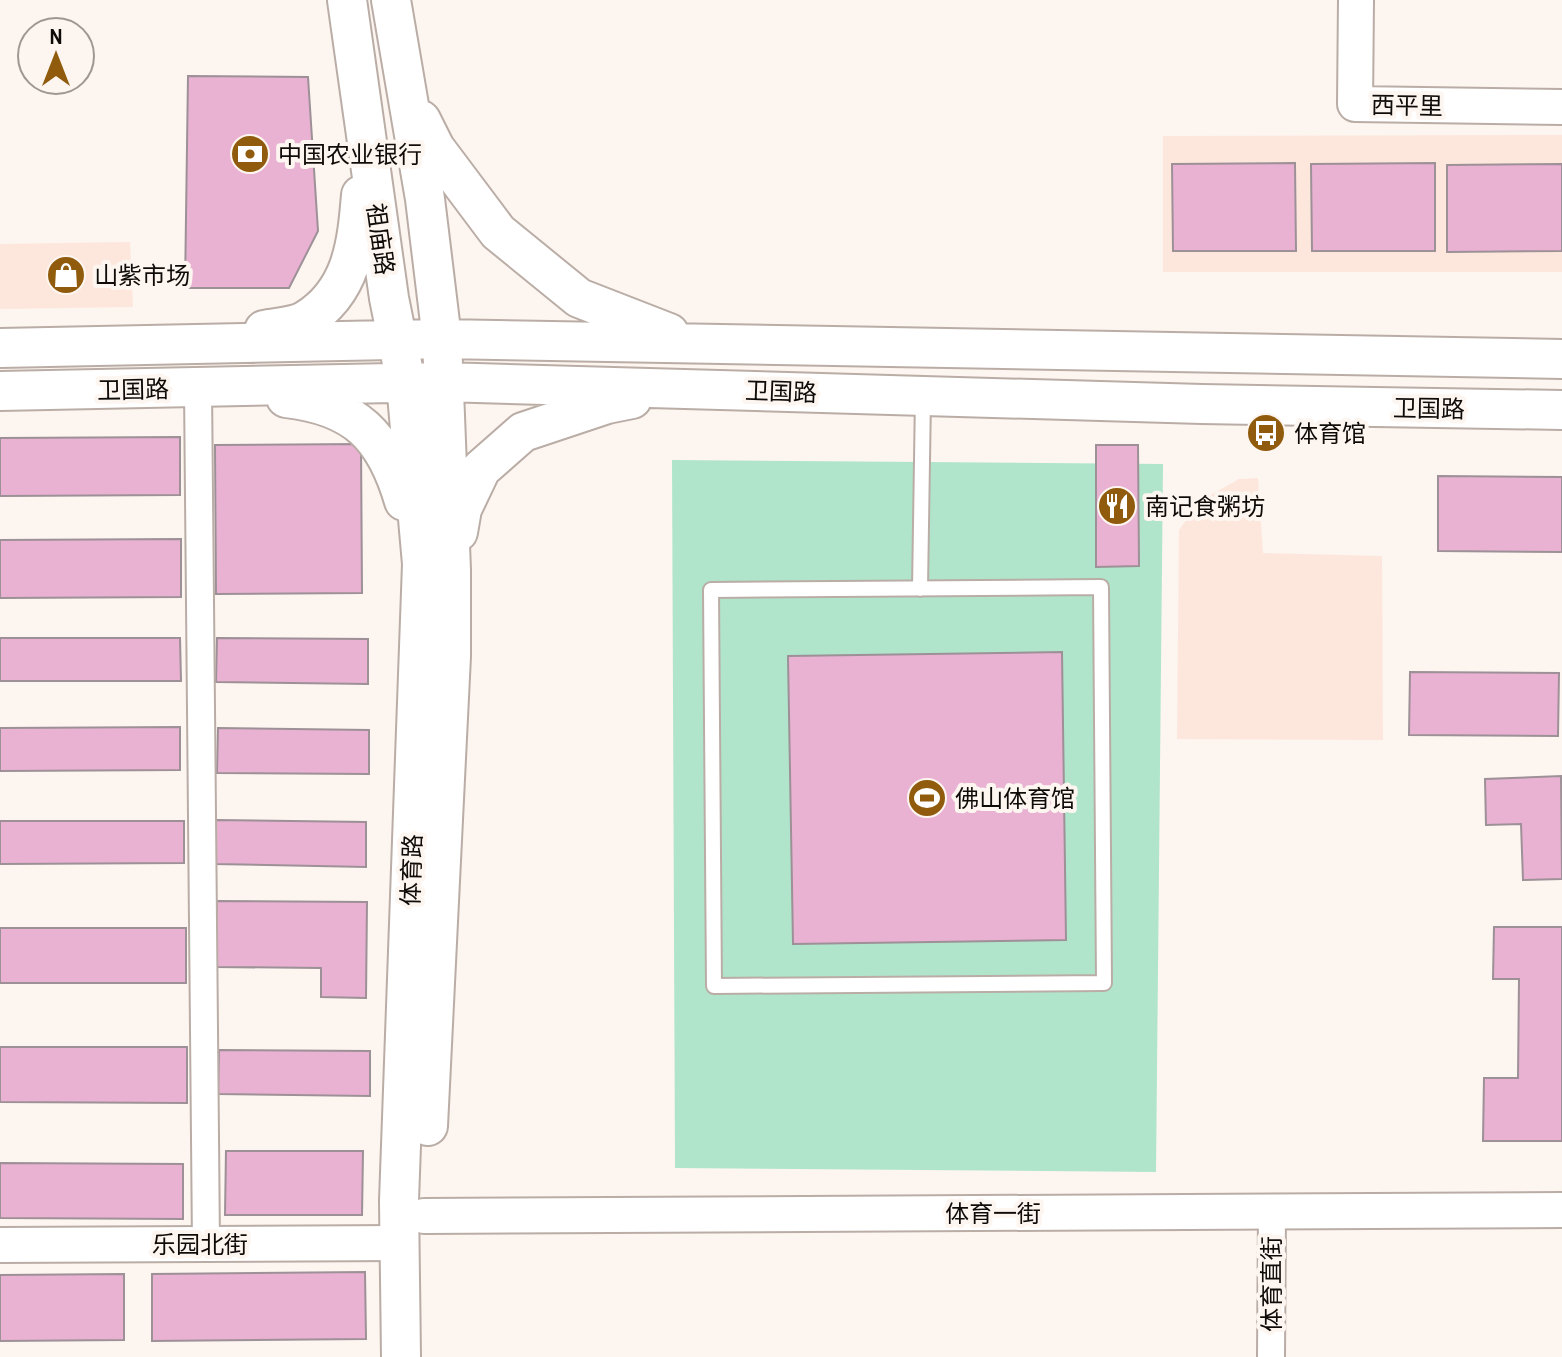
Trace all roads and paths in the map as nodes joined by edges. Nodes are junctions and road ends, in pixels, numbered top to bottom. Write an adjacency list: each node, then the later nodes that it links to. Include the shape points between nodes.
1 (347, 0): 6 (main road, 祖庙路)
2 (391, 0): 4 (main road, 祖庙路)
3 (1356, 0): 5 (street, 西平里, via 1355,104)
4 (407, 91): 8 (main road, 祖庙路); 10 (main road, via 435,148 498,232 579,298)
5 (1562, 107)
6 (366, 137): 7 (main road, 祖庙路); 9 (main road, via 357,242 338,293 305,321)
7 (398, 339): 8 (main road); 9 (main road); 14 (main road, 祖庙路)
8 (442, 339): 10 (main road); 13 (main road, 祖庙路)
9 (201, 342): 11 (main road, 卫国路)
10 (691, 342): 12 (main road)
11 (0, 348)
12 (1562, 359)
13 (443, 382): 14 (main road, 卫国路); 16 (main road, 卫国路); 20 (main road, 祖庙路)
14 (406, 383): 15 (main road, 卫国路); 20 (main road, 体育路)
15 (203, 387): 17 (main road, 卫国路); 20 (main road, via 309,401 351,416 378,440 395,468); 25 (street)
16 (689, 388): 18 (main road, 卫国路); 20 (main road, via 607,404 523,432 481,469 462,509)
17 (0, 391)
18 (923, 395): 19 (main road, 卫国路); 21 (lane)
19 (1562, 410)
20 (441, 578): 24 (main road, 体育路, via 451,656)
21 (920, 589): 21 (lane, via 711,590 714,986 1104,983 1101,587)
22 (1562, 1210): 23 (street, 体育一街)
23 (1272, 1212): 24 (street, 体育一街); 29 (street, 体育直街)
24 (412, 1230): 25 (street, 乐园北街); 27 (main road, 体育路); 28 (main road, 体育路)
25 (206, 1244): 26 (street, 乐园北街)
26 (0, 1245)
27 (401, 1357)
28 (425, 1357)
29 (1271, 1357)

